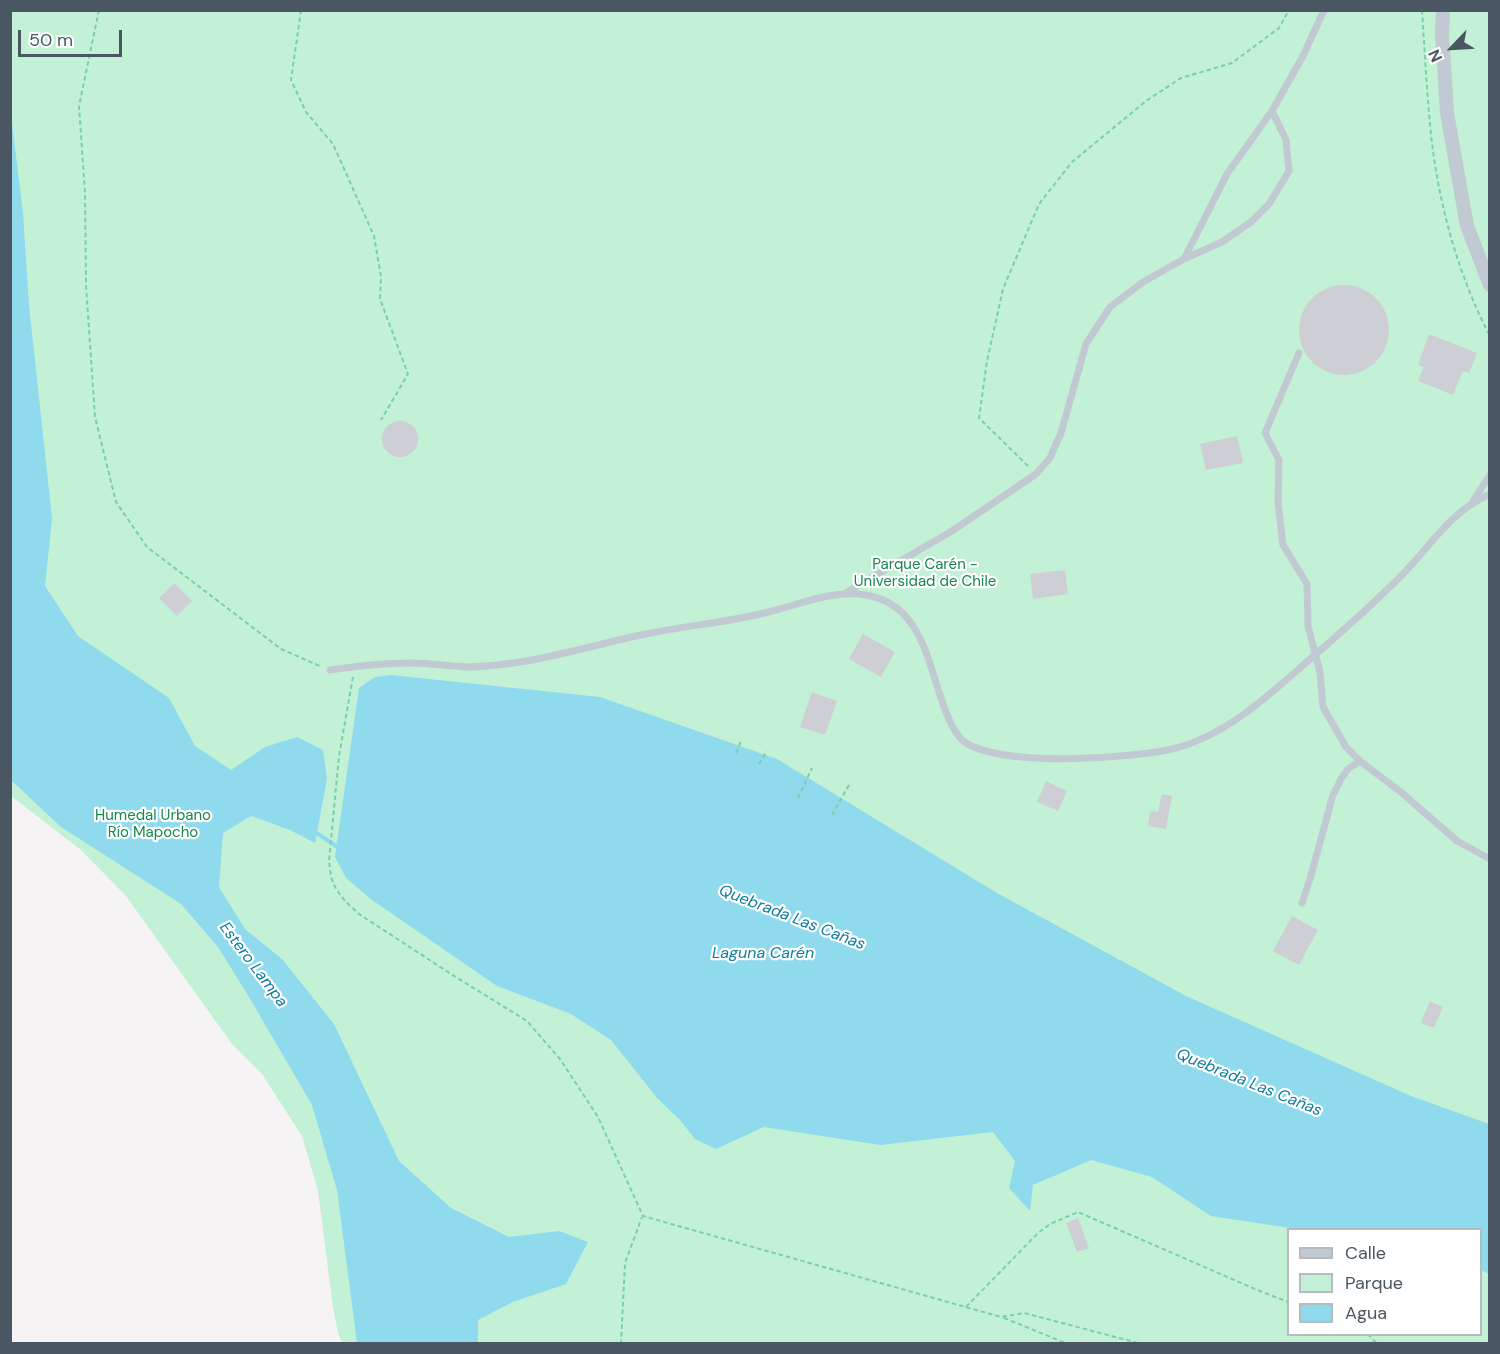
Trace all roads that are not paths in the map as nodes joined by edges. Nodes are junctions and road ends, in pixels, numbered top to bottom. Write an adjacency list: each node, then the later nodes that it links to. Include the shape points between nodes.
1 (1324, 10): 3 (lane)
2 (1443, 10): 5 (street, via 1447,113 1467,226)
3 (1272, 111): 4 (lane, via 1227,174); 4 (lane, via 1286,140 1289,171 1269,204 1242,229)
4 (1184, 259): 10 (lane, via 1143,282 1110,307 1086,344 1061,433 1050,458 1036,474 952,531)
5 (1490, 285)
6 (1299, 353): 11 (lane, via 1265,433 1279,460 1283,545 1308,584 1308,626)
7 (1490, 475): 9 (lane)
8 (1490, 494): 9 (lane)
9 (1473, 501): 11 (lane, via 1447,522 1403,574)
10 (845, 593): 11 (lane, via 879,598 908,617 921,638 943,705 961,739 976,747 1018,756 1122,757 1174,749 1202,739 1252,708); 12 (lane, via 757,615 525,661 465,667 416,663)
11 (1315, 654): 13 (lane, via 1323,707 1346,747)
12 (330, 670)
13 (1360, 761): 14 (lane, via 1457,841); 15 (lane, via 1348,769 1333,795)
14 (1490, 859)
15 (1302, 903)

